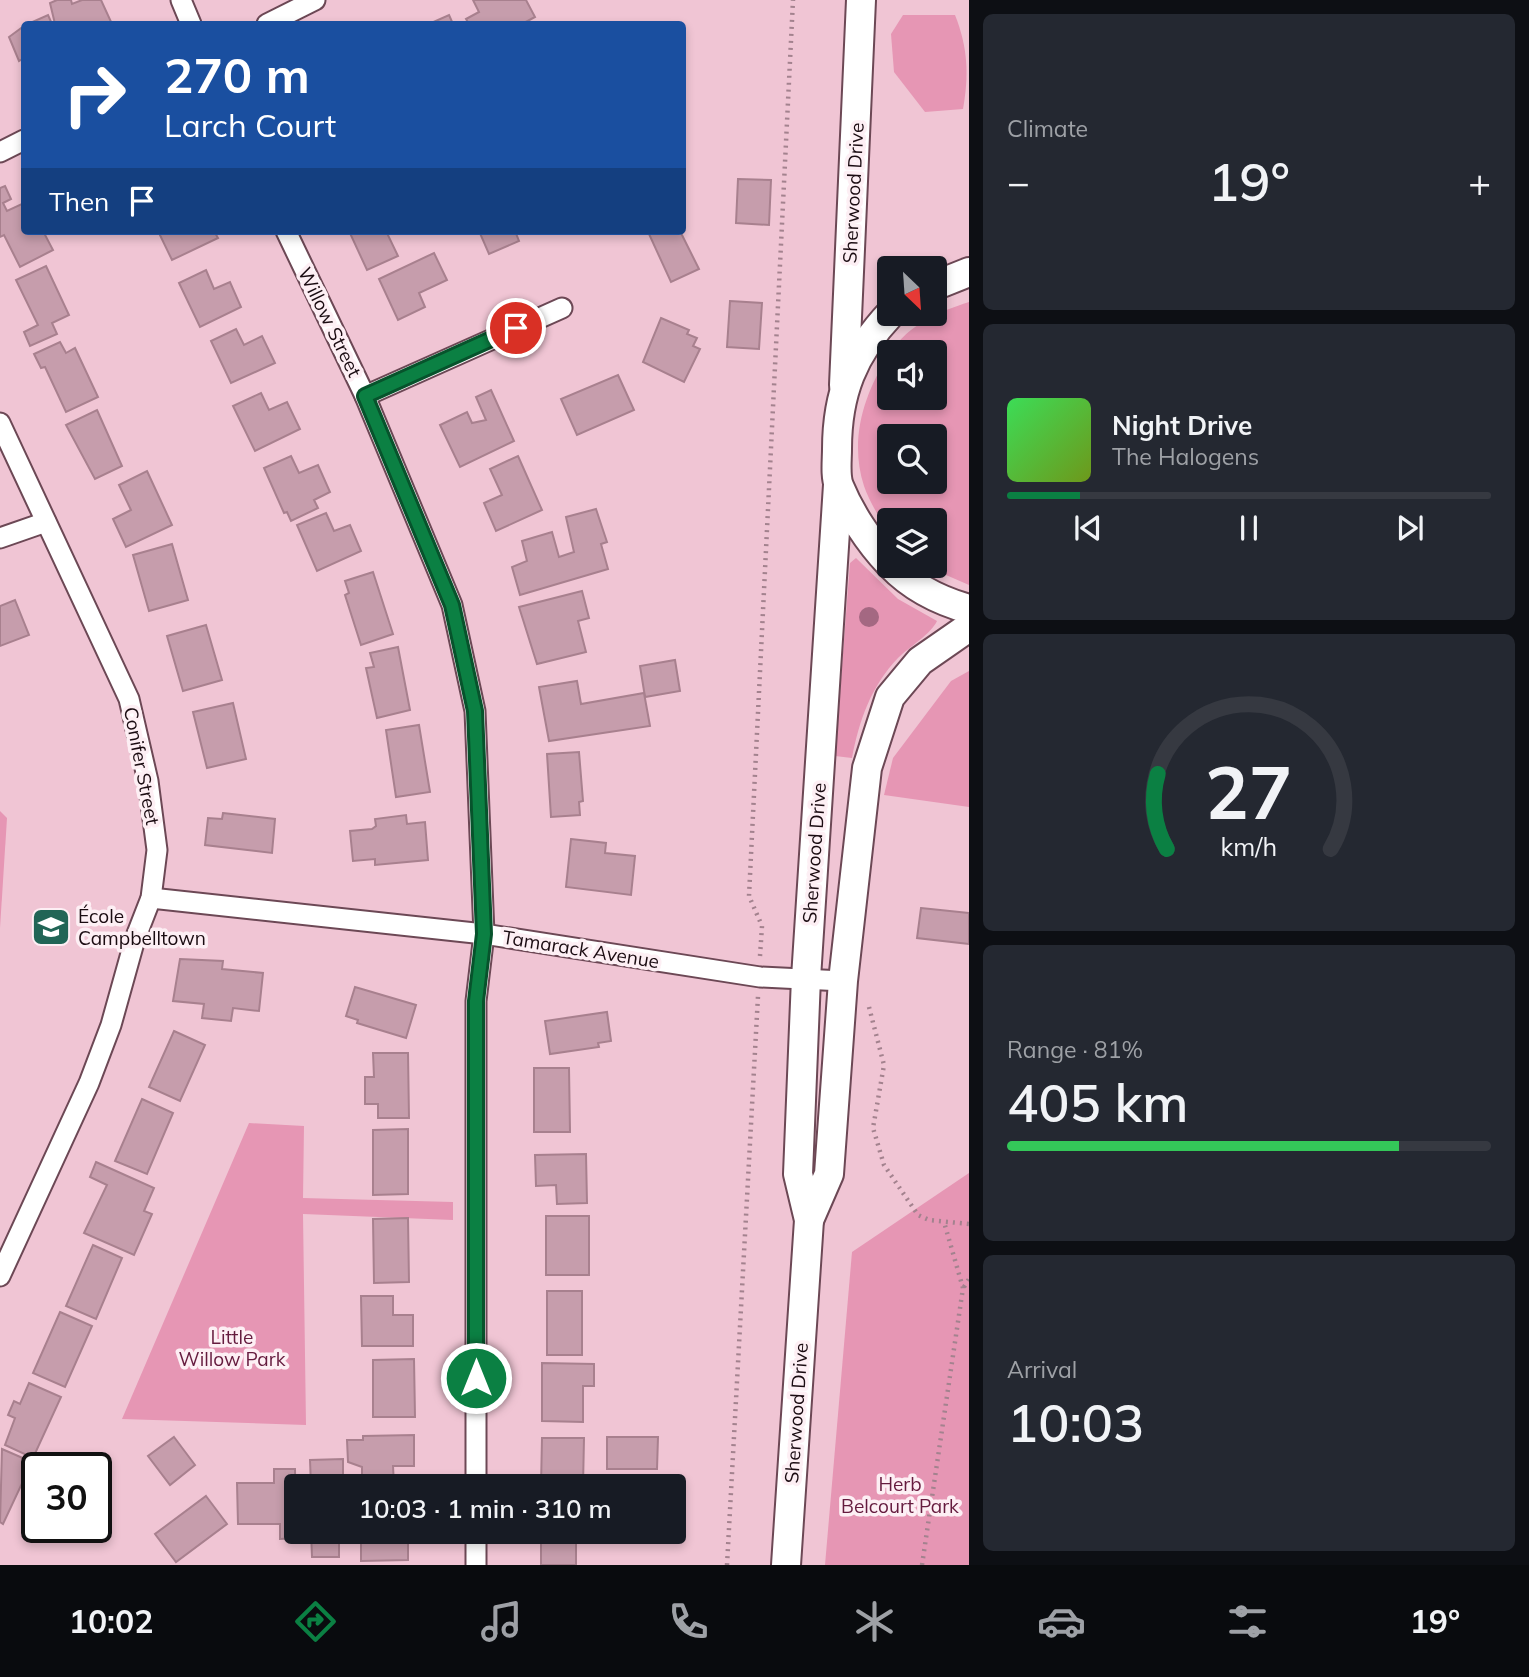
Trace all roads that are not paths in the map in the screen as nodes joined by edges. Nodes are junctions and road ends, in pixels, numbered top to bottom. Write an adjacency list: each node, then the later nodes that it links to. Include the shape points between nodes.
1 (181, 0): 4 (street)
2 (315, 0): 5 (street)
3 (861, 0): 13 (main road, Sherwood Drive)
4 (190, 21)
5 (273, 21)
6 (21, 142): 7 (street)
7 (0, 152)
8 (288, 235): 14 (street, Willow Street)
9 (969, 272): 10 (main road)
10 (947, 281)
11 (562, 308): 14 (street)
12 (879, 326): 13 (main road, via 867,339)
13 (844, 385): 16 (main road, Sherwood Drive, via 837,435)
14 (365, 396): 24 (street, Willow Street, via 454,618 475,711)
15 (0, 423): 17 (street, Conifer Street)
16 (838, 485): 19 (main road); 25 (main road, Sherwood Drive)
17 (46, 522): 18 (street); 23 (street, Conifer Street, via 130,699 157,849)
18 (0, 538)
19 (877, 549)
20 (904, 578): 21 (main road, via 949,604)
21 (969, 609)
22 (969, 627): 26 (main road, Sherwood Drive, via 920,661 890,697 878,727 867,768)
23 (151, 898): 24 (street, Tamarack Avenue); 28 (street, Conifer Street, via 89,1083)
24 (484, 934): 25 (street, Tamarack Avenue, via 760,977); 29 (street, Willow Street, via 476,1001)
25 (806, 978): 26 (street, Tamarack Avenue); 27 (main road, Sherwood Drive, via 798,1174)
26 (844, 981): 27 (main road, Sherwood Drive, via 829,1174)
27 (809, 1220): 32 (main road, Sherwood Drive)
28 (0, 1276)
29 (476, 1474)
30 (476, 1544): 31 (street)
31 (476, 1565)
32 (786, 1565)

